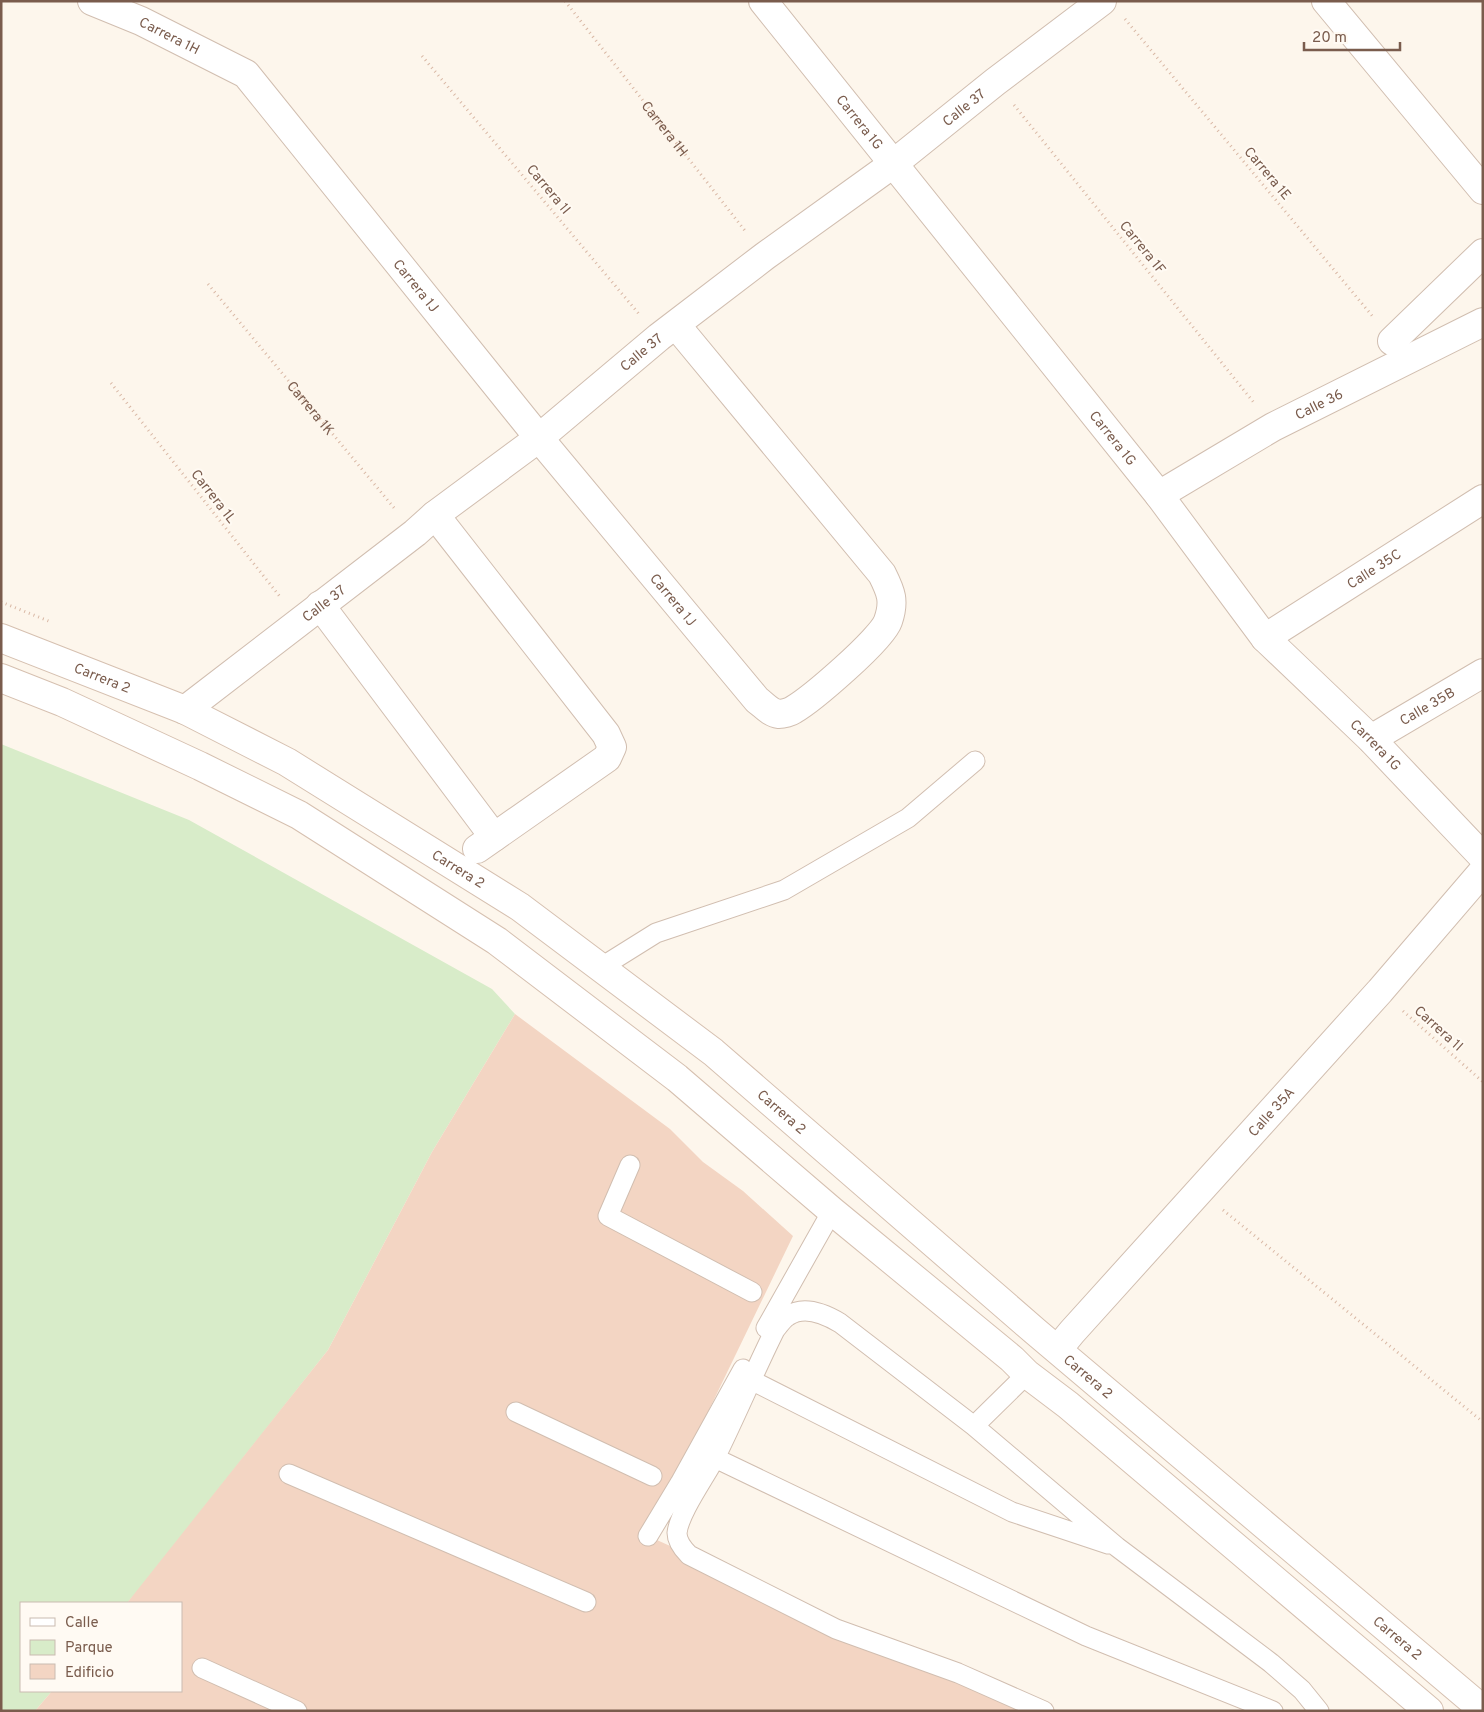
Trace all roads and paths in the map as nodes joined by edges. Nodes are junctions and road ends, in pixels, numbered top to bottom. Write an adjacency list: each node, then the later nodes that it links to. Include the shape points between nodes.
1 (92, 1): 7 (street, Carrera 1H, via 141,21)
2 (565, 1): 12 (path, Carrera 1H)
3 (763, 1): 9 (street, Carrera 1G)
4 (1326, 1): 10 (street)
5 (1113, 9): 8 (street, Calle 37); 16 (path, Carrera 1E)
6 (422, 56): 15 (path, Carrera 1I)
7 (246, 74): 19 (street, Carrera 1J)
8 (995, 82): 9 (street, Calle 37); 18 (path, Carrera 1F)
9 (893, 164): 12 (street, Calle 37); 20 (street, Carrera 1G)
10 (1483, 190)
11 (1483, 253): 16 (street)
12 (765, 256): 15 (street, Calle 37)
13 (208, 284): 22 (path, Carrera 1K)
14 (1483, 322): 18 (street, Calle 36)
15 (668, 331): 19 (street, Calle 37); 19 (street, Carrera 1J, via 882,574 890,591 892,606 879,635 806,701 792,711 780,714 771,712 757,700)
16 (1392, 341)
17 (111, 383): 24 (path, Carrera 1L)
18 (1273, 427): 20 (street, Calle 36)
19 (539, 438): 22 (street, Calle 37)
20 (1159, 495): 26 (street, Carrera 1G)
21 (1483, 499): 26 (street, Calle 35C)
22 (425, 524): 23 (street, Calle 37); 23 (street, via 606,734 612,747 607,758 486,843)
23 (320, 605): 24 (street, Calle 37)
24 (300, 622): 29 (street, Calle 37)
25 (1, 638): 29 (street, Carrera 2)
26 (1265, 638): 30 (street, Carrera 1G)
27 (1483, 673): 30 (street, Calle 35B)
28 (1, 678): 39 (street, via 62,702 299,815 489,936 677,1078)
29 (185, 710): 34 (street, Carrera 2, via 295,767 520,907)
30 (1371, 739): 32 (street, Carrera 1G)
31 (975, 761): 34 (lane, via 908,818 784,890 656,933)
32 (1483, 857)
33 (1483, 872): 35 (street, Calle 35A)
34 (600, 968): 41 (street, Carrera 2, via 713,1052)
35 (1380, 991): 36 (path, Carrera 1I); 38 (street, Calle 35A)
36 (1483, 1082)
37 (630, 1164): 40 (lane, via 608,1216)
38 (1200, 1190): 41 (street, Calle 35A); 45 (path)
39 (832, 1211): 42 (street); 50 (lane)
40 (752, 1292)
41 (1058, 1349): 54 (street, Carrera 2)
42 (1027, 1374): 46 (lane); 59 (street, via 1068,1405)
43 (751, 1380): 46 (lane, via 775,1330 787,1316 800,1310 814,1312 840,1323); 47 (lane); 51 (lane, via 1012,1512)
44 (516, 1412): 49 (lane)
45 (1483, 1422)
46 (974, 1426): 51 (lane)
47 (715, 1458): 56 (lane, via 678,1528 679,1543 689,1555 836,1629 958,1673); 57 (lane, via 1086,1636)
48 (289, 1474): 52 (lane)
49 (652, 1476)
50 (648, 1536)
51 (1117, 1547): 58 (lane, via 1271,1663 1302,1690)
52 (586, 1602)
53 (202, 1668): 55 (lane)
54 (1480, 1709)
55 (297, 1711)
56 (1044, 1711)
57 (1273, 1711)
58 (1318, 1711)
59 (1429, 1711)

